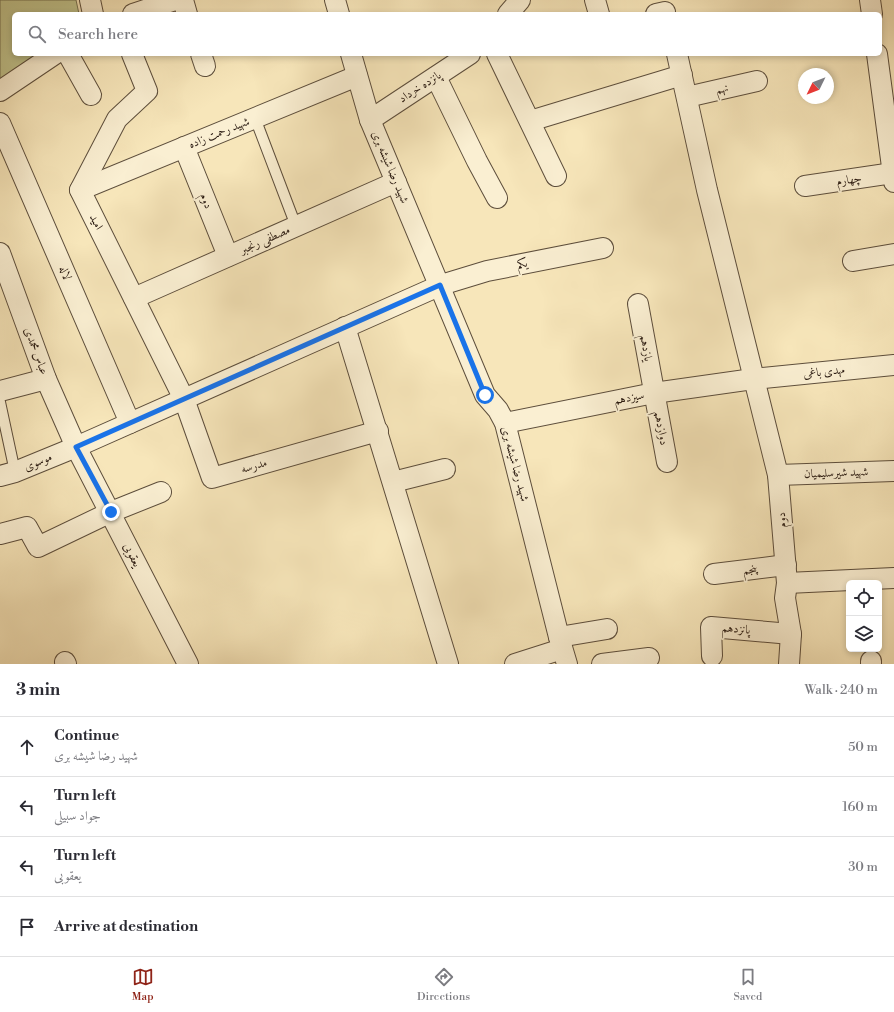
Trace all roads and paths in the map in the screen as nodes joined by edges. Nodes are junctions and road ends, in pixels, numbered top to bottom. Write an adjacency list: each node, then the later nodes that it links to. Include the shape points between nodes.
1 (90, 0): 8 (street)
2 (175, 0): 9 (street)
3 (182, 0): 10 (street)
4 (335, 0): 11 (street)
5 (520, 0): 12 (street)
6 (595, 0): 13 (street)
7 (870, 0): 14 (street)
8 (93, 12)
9 (139, 12)
10 (186, 12)
11 (338, 12)
12 (510, 12)
13 (598, 12)
14 (872, 12)
15 (52, 56): 27 (street)
16 (69, 56): 28 (street)
17 (133, 56): 39 (street, via 147,91 117,119)
18 (352, 56): 24 (street, شهید رضا شیشه بری)
19 (467, 56): 25 (street, پانزده خرداد)
20 (498, 56): 32 (street)
21 (677, 56): 23 (street, دوم)
22 (877, 56): 36 (street)
23 (682, 75): 29 (street, دوم); 32 (street)
24 (357, 76): 30 (street, شهید رحمت زاده); 31 (street, شهید رضا شیشه بری)
25 (436, 77): 31 (street, پانزده خرداد); 40 (street, via 476,161)
26 (757, 81): 29 (street, نهم)
27 (0, 91)
28 (91, 95)
29 (687, 97): 53 (street, دوم)
30 (254, 118): 34 (street, شهید رحمت زاده); 41 (lane)
31 (370, 120): 37 (street, شهید رضا شیشه بری)
32 (530, 121): 35 (street)
33 (0, 123): 58 (street, لاله)
34 (184, 146): 39 (street, شهید رحمت زاده); 45 (street, دوم)
35 (556, 176)
36 (893, 178): 38 (street, چهارم)
37 (396, 182): 41 (street, مصطفی رنجبر); 47 (street, شهید رضا شیشه بری)
38 (805, 186)
39 (80, 190): 48 (street, امید)
40 (497, 198)
41 (296, 226): 45 (street, مصطفی رنجبر)
42 (603, 248): 47 (street, یکم, via 487,271)
43 (0, 253): 52 (street, عباس محمدی)
44 (894, 254): 46 (street)
45 (228, 256): 48 (street, مصطفی رنجبر)
46 (853, 261)
47 (440, 285): 50 (street, یکم); 59 (street, شهید رضا شیشه بری, via 485,395)
48 (134, 298): 56 (street, امید)
49 (638, 304): 55 (street, یازدهم)
50 (345, 327): 56 (street, یکم); 60 (street)
51 (894, 365): 53 (street, مهدی باغی)
52 (46, 379): 54 (street); 61 (street, عباس محمدی)
53 (753, 379): 55 (street, سیزدهم); 67 (street, دوم)
54 (0, 392)
55 (654, 393): 59 (street, سیزدهم); 62 (street, دوازدهم)
56 (184, 398): 58 (street, موسوی); 60 (street, مدرسه, via 212,478)
57 (0, 402): 65 (lane)
58 (130, 423): 61 (street, موسوی)
59 (505, 423): 77 (street, شهید رضا شیشه بری)
60 (378, 432): 68 (street)
61 (76, 447): 65 (street, موسوی); 70 (street, یعقوبی)
62 (667, 462)
63 (445, 469): 68 (street)
64 (894, 471): 66 (street); 67 (street, شهید شیرسلیمیان)
65 (7, 474)
66 (894, 474)
67 (778, 475): 73 (street, دوم)
68 (393, 482): 81 (street)
69 (161, 492): 70 (street)
70 (111, 512): 71 (street, via 38,547 28,527); 80 (street, یعقوبی)
71 (0, 534)
72 (714, 574): 73 (street, پنجم)
73 (787, 574): 74 (street, پنجم); 76 (street, دوم, via 785,598)
74 (894, 578)
75 (607, 629): 77 (street)
76 (790, 634): 78 (street, پانزدهم, via 711,627); 84 (street, دوم)
77 (562, 650): 82 (street)
78 (712, 656)
79 (649, 658): 83 (street)
80 (188, 664)
81 (448, 664)
82 (515, 664)
83 (602, 664)
84 (789, 664)

